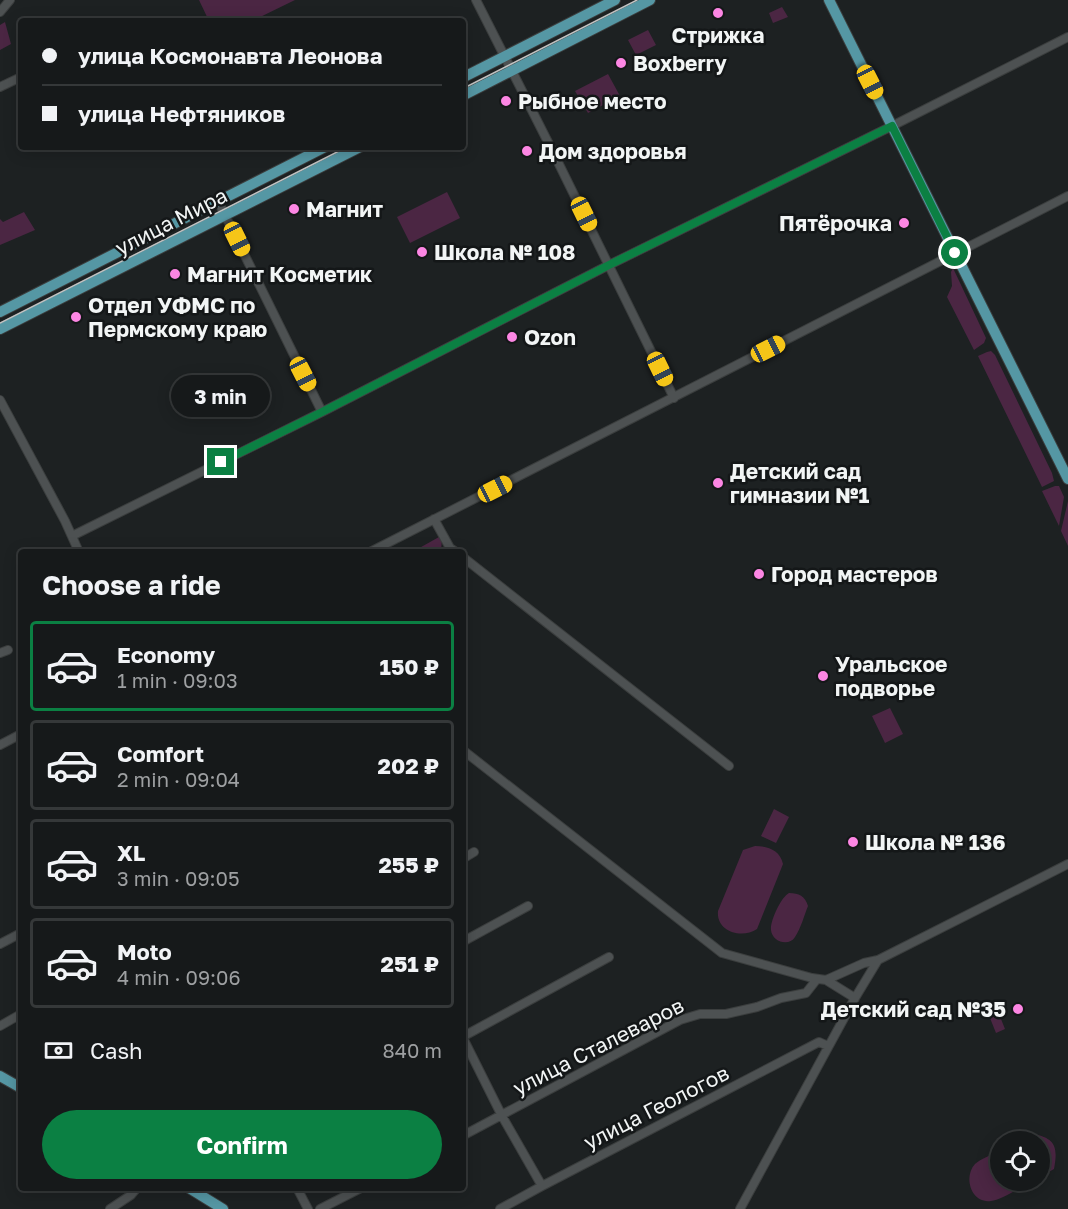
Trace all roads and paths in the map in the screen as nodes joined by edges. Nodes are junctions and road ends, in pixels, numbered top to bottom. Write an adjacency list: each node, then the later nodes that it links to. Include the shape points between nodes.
1 (10, 0): 6 (street)
2 (476, 0): 8 (street)
3 (615, 0): 8 (main road)
4 (650, 0): 9 (main road)
5 (829, 0): 14 (main road)
6 (0, 12)
7 (1068, 37): 14 (street)
8 (504, 56): 9 (street); 10 (main road)
9 (512, 70): 13 (main road); 21 (street)
10 (466, 76)
11 (18, 78): 12 (street)
12 (0, 87)
13 (466, 94)
14 (892, 126): 20 (main road); 21 (street)
15 (319, 150): 18 (main road, улица Мира)
16 (354, 150): 19 (main road, улица Мира)
17 (1068, 196): 20 (street)
18 (218, 201): 19 (street); 22 (main road, улица Мира)
19 (225, 215): 23 (main road, улица Мира); 26 (street)
20 (955, 253): 24 (street); 27 (main road)
21 (609, 265): 24 (street); 26 (street)
22 (0, 312)
23 (0, 329)
24 (674, 398): 28 (street)
25 (0, 400): 29 (street)
26 (322, 412): 29 (street)
27 (1068, 479)
28 (434, 519): 31 (street); 32 (street)
29 (72, 536): 30 (street)
30 (78, 549)
31 (376, 549)
32 (452, 549)
33 (466, 560): 37 (street)
34 (18, 736): 35 (street)
35 (0, 745)
36 (466, 753): 47 (street, via 722,953)
37 (729, 766)
38 (474, 852): 39 (street)
39 (466, 857)
40 (1068, 864): 46 (street)
41 (528, 906): 43 (street)
42 (18, 935): 44 (street)
43 (466, 940)
44 (0, 944)
45 (609, 957): 51 (street)
46 (878, 960): 47 (street); 48 (street)
47 (822, 979): 48 (street); 56 (street, улица Сталеваров, via 806,993 726,1014 700,1014 680,1020)
48 (855, 998): 53 (street)
49 (18, 1016): 50 (street)
50 (0, 1026)
51 (466, 1037)
52 (466, 1042): 56 (street)
53 (828, 1046): 58 (street, улица Геологов, via 819,1042); 68 (street)
54 (0, 1076): 55 (main road)
55 (18, 1086)
56 (502, 1116): 57 (street, улица Сталеваров); 58 (street)
57 (466, 1135)
58 (542, 1186): 67 (street, улица Геологов)
59 (134, 1191): 63 (street)
60 (194, 1191): 64 (main road)
61 (299, 1191): 65 (street)
62 (355, 1191): 66 (street)
63 (110, 1209)
64 (223, 1209)
65 (308, 1209)
66 (320, 1209)
67 (500, 1209)
68 (740, 1209)

